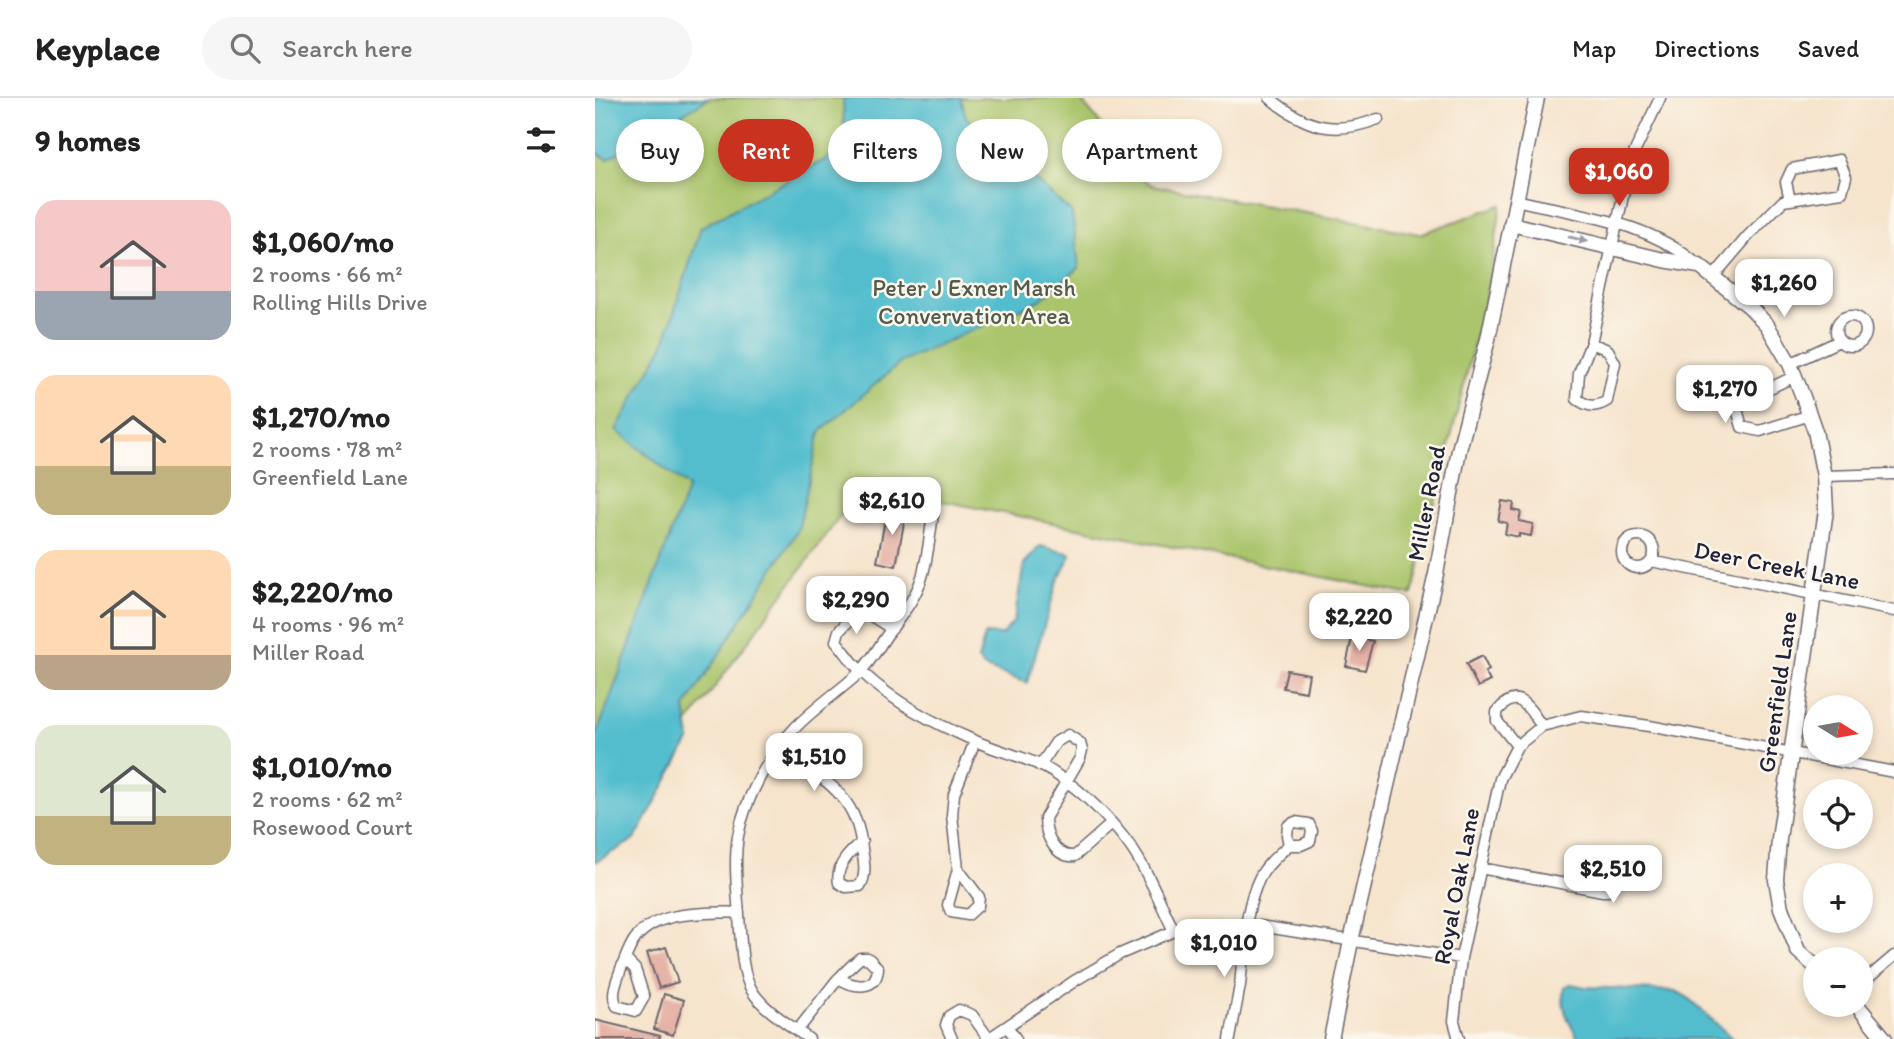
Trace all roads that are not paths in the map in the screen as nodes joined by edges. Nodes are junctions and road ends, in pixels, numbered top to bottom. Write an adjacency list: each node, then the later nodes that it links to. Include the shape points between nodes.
1 (1270, 98): 4 (street, via 1303,121 1328,127 1354,128)
2 (1537, 98): 5 (street, Miller Road)
3 (1660, 98): 7 (street, via 1635,151)
4 (1378, 119)
5 (1516, 200): 7 (street, Greenfield Lane); 8 (street, Miller Road)
6 (1790, 200): 6 (street, via 1786,182 1792,169 1839,160 1846,177 1842,192); 11 (street, via 1783,201)
7 (1616, 223): 9 (street); 10 (street, Greenfield Lane, via 1664,240)
8 (1511, 224): 9 (street, one-way to 9); 41 (street, Miller Road)
9 (1611, 246): 10 (street); 13 (street)
10 (1699, 265): 11 (street, Greenfield Lane)
11 (1713, 277): 14 (street, Greenfield Lane, via 1767,325)
12 (1839, 341): 14 (street)
13 (1591, 343): 13 (street, via 1579,373 1577,399 1586,406 1597,406 1607,401 1615,363 1608,350)
14 (1793, 370): 15 (street, Greenfield Lane); 15 (street, via 1745,400 1737,409 1742,427 1760,432)
15 (1810, 415): 17 (street, Greenfield Lane)
16 (1894, 474): 17 (street)
17 (1824, 476): 20 (street, Greenfield Lane, via 1826,510)
18 (933, 514): 22 (street, via 922,577)
19 (1651, 561): 20 (street, Deer Creek Lane)
20 (1814, 594): 21 (street, Deer Creek Lane); 28 (street, Greenfield Lane)
21 (1894, 611)
22 (892, 629): 23 (street); 23 (street, via 858,611 839,631 836,641)
23 (861, 671): 25 (street, via 919,714); 27 (street)
24 (1542, 726): 26 (street, Royal Oak Lane); 26 (street, via 1524,702 1505,702 1496,712 1497,721); 28 (street, Royal Oak Lane, via 1581,716)
25 (975, 741): 29 (street); 36 (street, via 954,793)
26 (1517, 746): 35 (street, Royal Oak Lane, via 1500,779)
27 (778, 747): 33 (street, via 840,792 859,825); 38 (street, via 760,778 739,834)
28 (1792, 753): 30 (street, Royal Oak Lane); 42 (street, Greenfield Lane, via 1776,880 1781,908)
29 (1040, 766): 31 (street); 31 (street, via 1061,737 1076,738 1082,750)
30 (1894, 772)
31 (1066, 781): 32 (street); 32 (street, via 1045,818 1056,851 1075,856)
32 (1112, 823): 40 (street, via 1131,847)
33 (862, 842)
34 (1289, 845): 39 (street, via 1261,876)
35 (1480, 868): 37 (street); 44 (street, Royal Oak Lane)
36 (958, 869)
37 (1576, 885)
38 (739, 912): 45 (street, via 675,916 652,923 635,939); 50 (street, via 748,986 772,1015)
39 (1247, 924): 40 (street); 41 (street); 55 (street)
40 (1174, 931): 49 (street, via 1120,954)
41 (1351, 941): 44 (street); 56 (street, Miller Road)
42 (1803, 955)
43 (1894, 956): 46 (street)
44 (1461, 958): 57 (street, Royal Oak Lane, via 1454,1021)
45 (626, 960)
46 (1873, 974)
47 (839, 978): 50 (street)
48 (1867, 1017): 58 (street)
49 (1007, 1026): 53 (street); 54 (street)
50 (797, 1031): 51 (street)
51 (809, 1039)
52 (952, 1039): 53 (street, via 946,1025 949,1016 959,1010 972,1015)
53 (988, 1039)
54 (1016, 1039)
55 (1230, 1039)
56 (1331, 1039)
57 (1459, 1039)
58 (1885, 1039)

